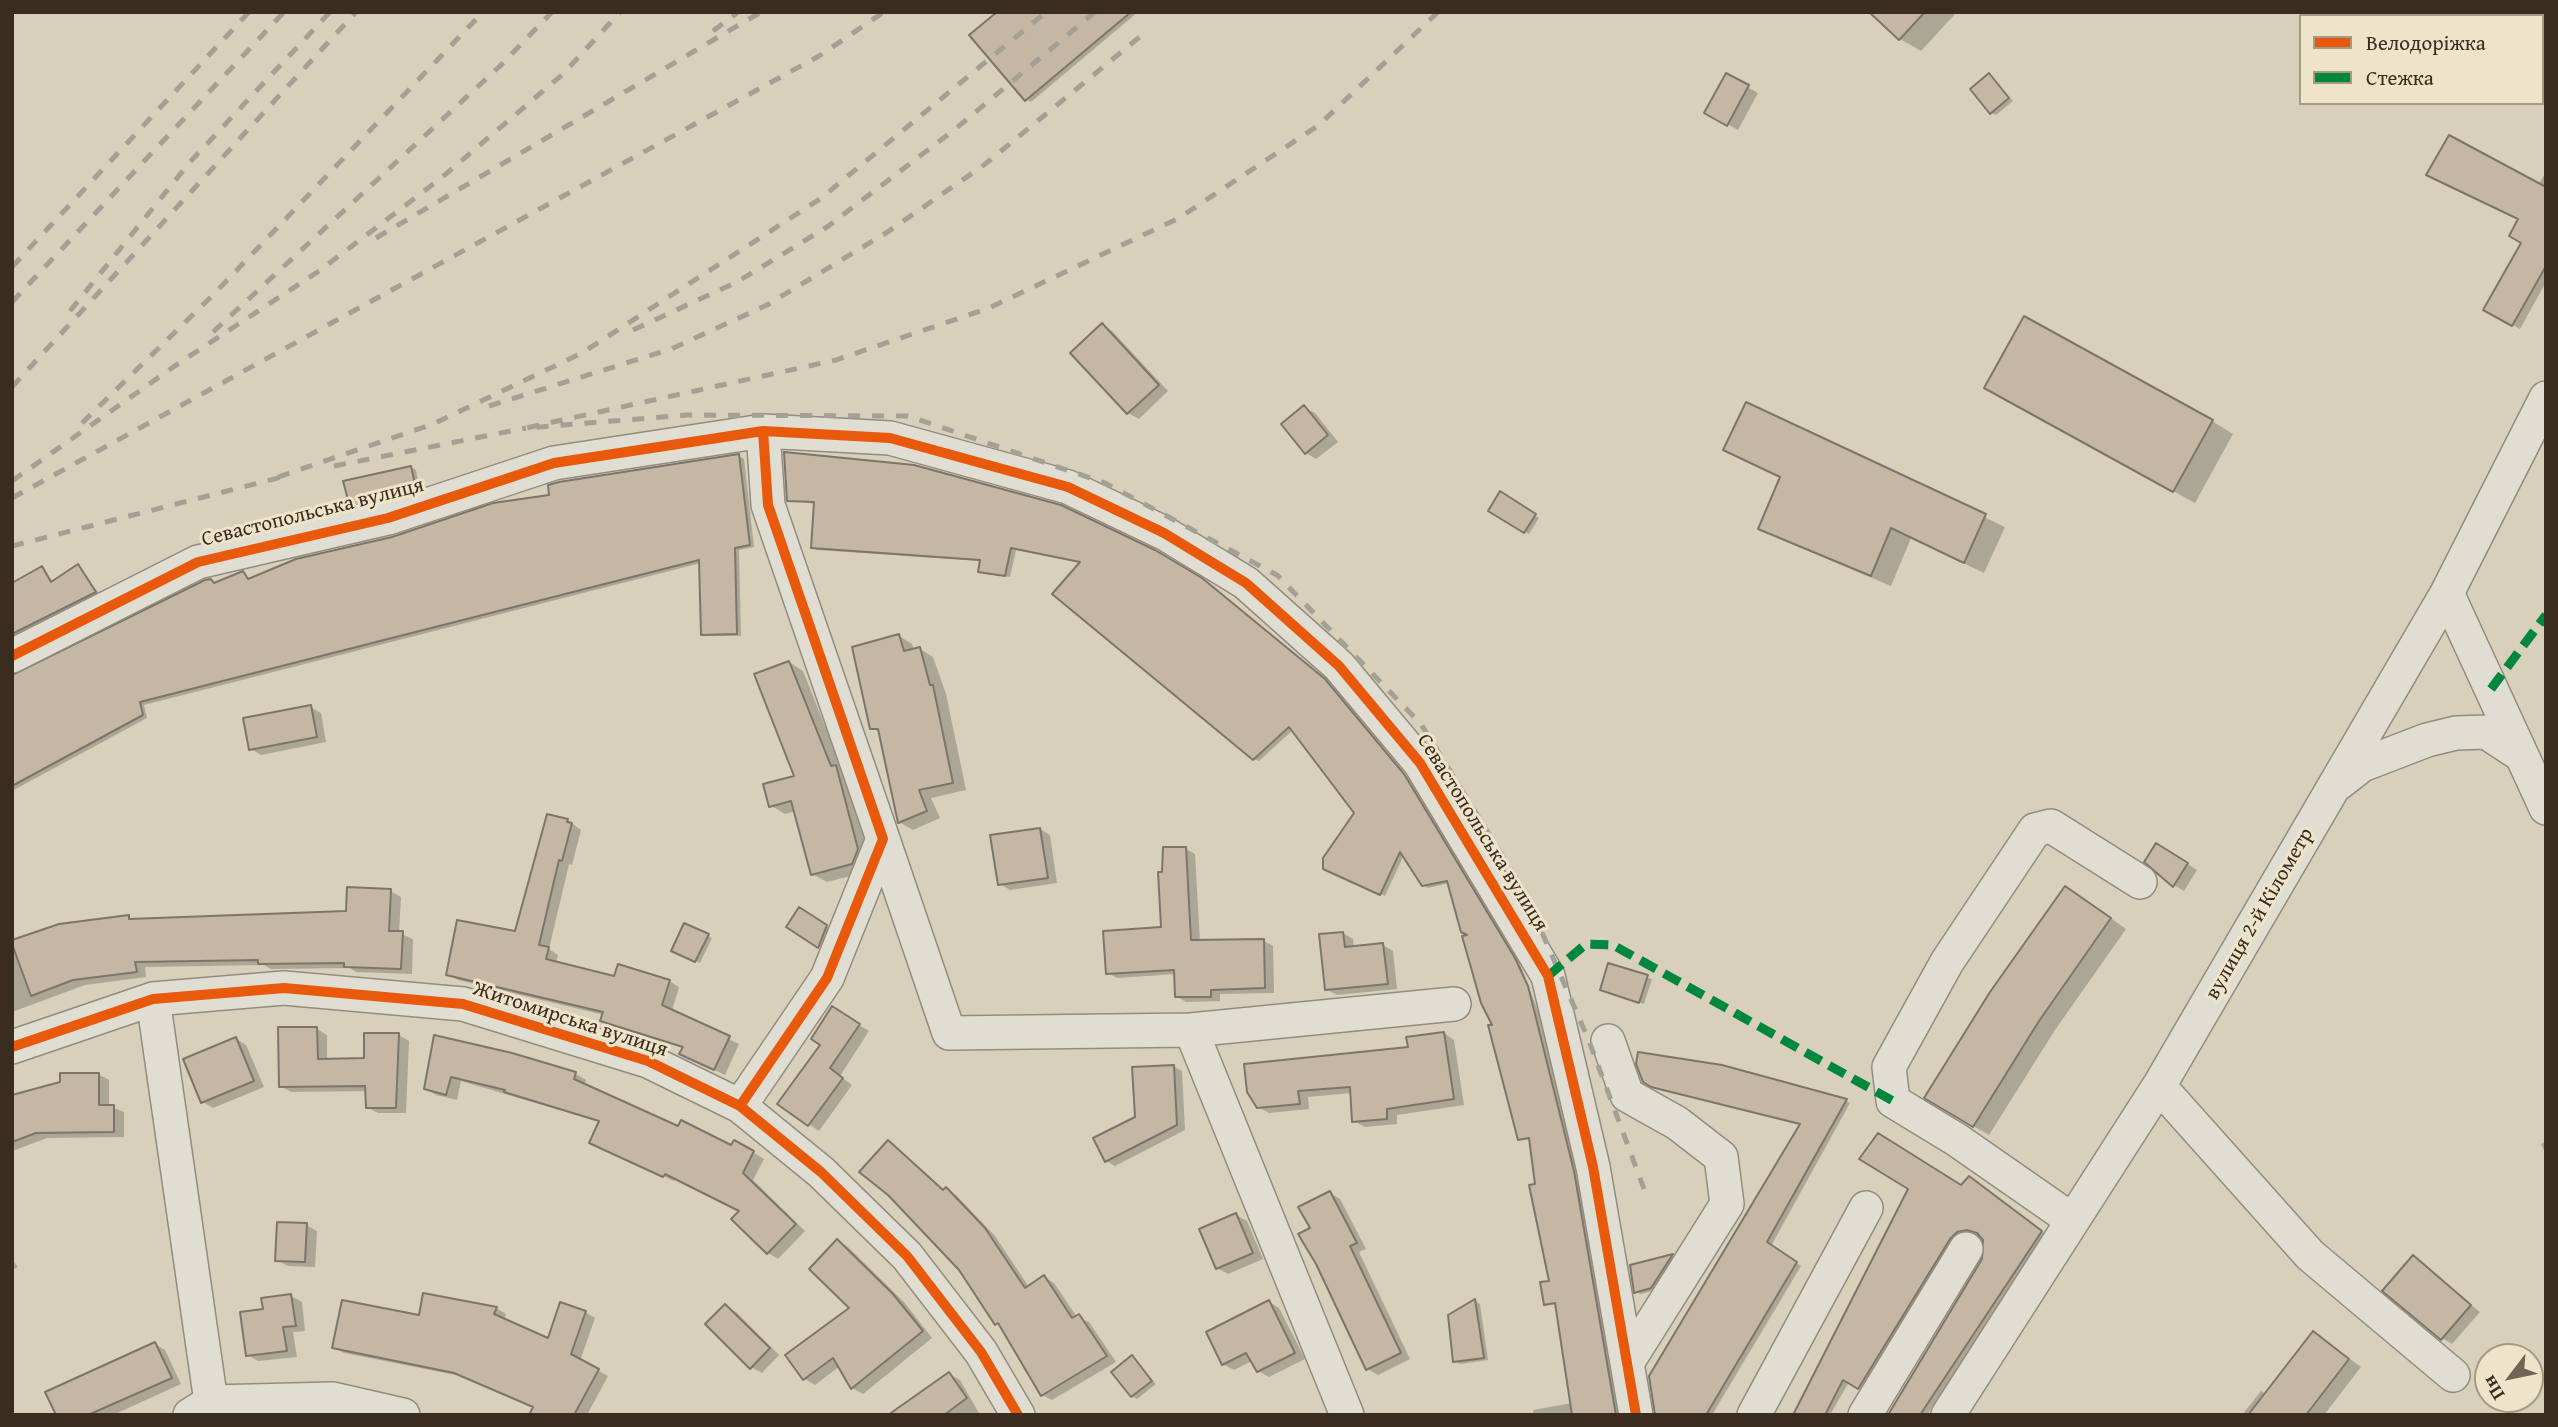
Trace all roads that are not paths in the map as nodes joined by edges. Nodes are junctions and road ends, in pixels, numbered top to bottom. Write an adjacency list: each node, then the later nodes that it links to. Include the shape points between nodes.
1 (2546, 398): 3 (street, вулиця 2-й Кілометр)
2 (763, 432): 4 (street, Севастопольська вулиця, via 554,463 388,518 198,562); 8 (street, via 768,505); 20 (street, Севастопольська вулиця, via 890,438 1068,487 1164,533 1246,583 1339,666 1420,763 1548,976 1594,1167)
3 (2447, 593): 5 (street); 6 (street, вулиця 2-й Кілометр)
4 (12, 656)
5 (2521, 755): 6 (street, via 2486,732 2456,733 2362,765); 7 (street)
6 (2334, 788): 15 (street, вулиця 2-й Кілометр)
7 (2546, 808)
8 (883, 839): 12 (street, via 949,1033); 16 (street, via 827,978)
9 (2140, 882): 18 (street, via 2051,826 2035,830 1947,962 1889,1067 1893,1101)
10 (153, 999): 14 (street, Житомирська вулиця); 16 (street, Житомирська вулиця, via 284,988 463,1004 648,1061); 22 (street)
11 (1454, 1004): 12 (street)
12 (1191, 1030): 25 (street)
13 (1608, 1041): 20 (street, via 1627,1095 1677,1123 1721,1157 1727,1204)
14 (12, 1047)
15 (2159, 1086): 18 (street, вулиця 2-й Кілометр); 21 (street, via 2310,1255)
16 (740, 1107): 24 (street, Житомирська вулиця, via 821,1172 907,1256 981,1352)
17 (1866, 1209): 27 (street)
18 (2073, 1220): 29 (street, вулиця 2-й Кілометр)
19 (1966, 1249): 28 (street)
20 (1627, 1363): 26 (street, Севастопольська вулиця)
21 (2453, 1375)
22 (201, 1408): 23 (street, via 333,1399)
23 (403, 1415)
24 (1018, 1415)
25 (1347, 1415)
26 (1636, 1415)
27 (1754, 1415)
28 (1865, 1415)
29 (1948, 1415)

